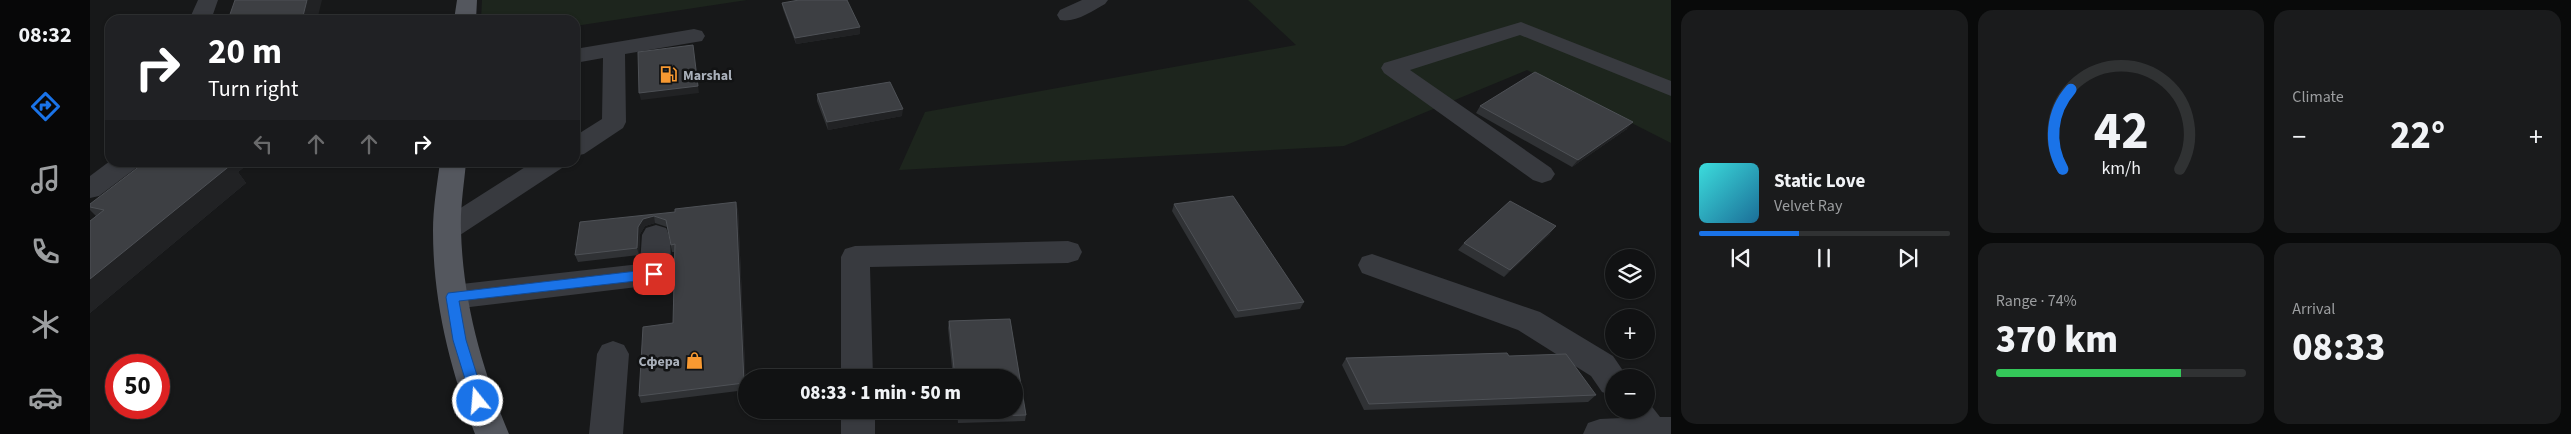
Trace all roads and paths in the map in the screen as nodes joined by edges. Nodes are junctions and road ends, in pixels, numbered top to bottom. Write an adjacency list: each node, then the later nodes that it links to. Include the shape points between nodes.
1 (208, 0): 4 (street)
2 (467, 0): 5 (main road)
3 (1098, 0): 6 (street)
4 (202, 15)
5 (466, 15)
6 (1068, 15)
7 (694, 36): 8 (street)
8 (614, 48): 9 (street); 11 (street, via 614,122)
9 (580, 55)
10 (1671, 89): 15 (street, via 1521,28 1392,68)
11 (580, 145)
12 (120, 167): 16 (street)
13 (453, 167): 17 (main road)
14 (544, 167): 17 (street)
15 (1542, 174)
16 (90, 189)
17 (447, 230): 21 (main road)
18 (656, 234): 21 (street, via 654,274)
19 (1068, 252): 23 (street, via 855,257)
20 (1372, 266): 24 (street, via 1530,321)
21 (452, 297): 27 (main road, via 460,340 478,401)
22 (612, 354): 28 (street)
23 (857, 369)
24 (1605, 370)
25 (858, 419): 29 (street)
26 (1652, 425): 30 (street)
27 (492, 434)
28 (606, 434)
29 (858, 434)
30 (1600, 434)

